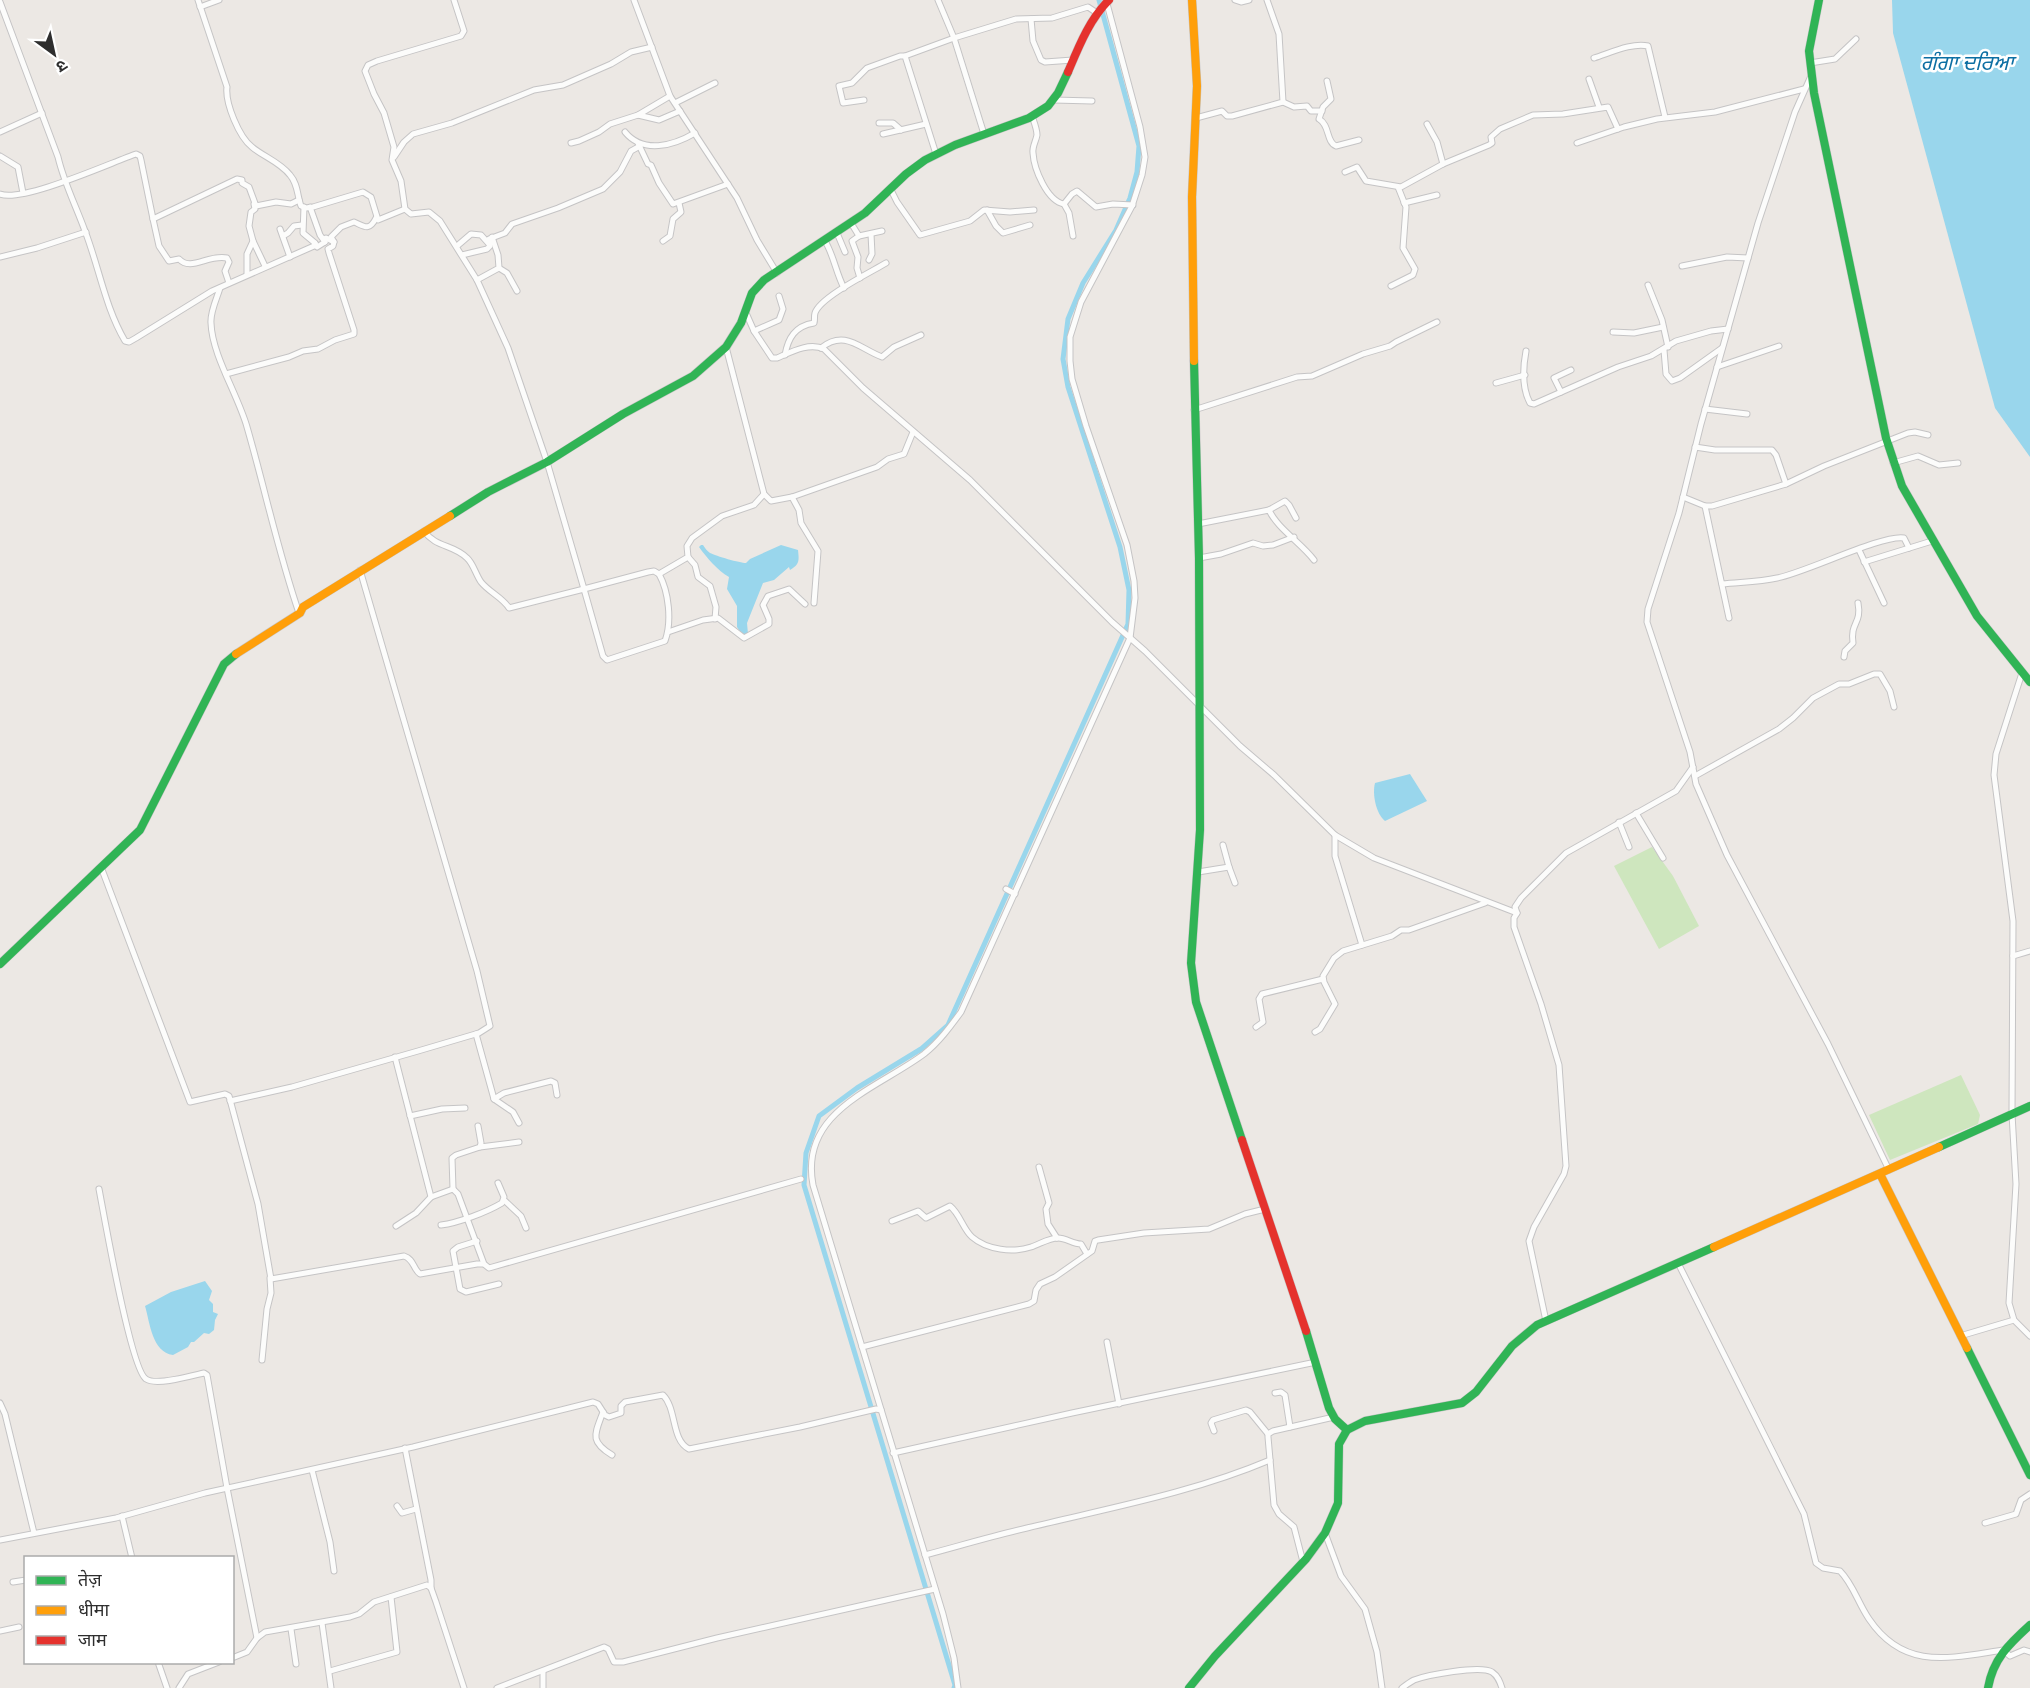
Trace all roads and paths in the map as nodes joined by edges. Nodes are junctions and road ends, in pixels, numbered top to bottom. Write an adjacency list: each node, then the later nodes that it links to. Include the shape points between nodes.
1 (198, 0): 13 (street)
2 (219, 0): 13 (street)
3 (454, 0): 57 (street, via 464,31 461,36 377,61 366,68 394,147)
4 (634, 0): 17 (street)
5 (938, 0): 15 (street)
6 (1192, 0): 40 (street)
7 (1235, 0): 8 (street)
8 (1249, 0)
9 (1267, 0): 31 (street, via 1279,34)
10 (1819, 0): 21 (street)
11 (0, 2): 36 (street)
12 (1104, 5): 14 (street); 20 (street); 72 (street, via 1144,148 1142,175)
13 (200, 7): 67 (street, via 227,87 228,107 253,148 290,174)
14 (1031, 19): 15 (street, via 1016,19); 20 (street, via 1033,41 1041,60)
15 (954, 38): 18 (street); 50 (street)
16 (1856, 39): 21 (street, via 1835,59)
17 (652, 47): 27 (street); 57 (street, via 631,52 563,85 534,90 413,134)
18 (905, 56): 28 (street, via 867,68 852,83 839,86 843,103); 42 (street)
19 (1594, 58): 39 (street, via 1648,46)
20 (1073, 60): 29 (street)
21 (1810, 63): 22 (street)
22 (1812, 74): 26 (street); 145 (street)
23 (1589, 79): 33 (street)
24 (1327, 81): 35 (street, via 1331,99)
25 (715, 83): 32 (street)
26 (1804, 89): 39 (street, via 1715,112); 103 (street)
27 (670, 96): 32 (street); 37 (street)
28 (864, 100)
29 (1054, 100): 30 (street); 38 (street)
30 (1092, 101)
31 (1283, 102): 35 (street); 40 (street, via 1232,116 1222,111)
32 (675, 103): 34 (street)
33 (1599, 107): 44 (street, via 1610,108); 58 (street, via 1533,115 1500,129 1491,137 1489,146)
34 (680, 111): 37 (street, via 659,120); 48 (street)
35 (1322, 111): 51 (street, via 1319,119 1325,123 1332,145)
36 (42, 112): 46 (street); 60 (street)
37 (638, 115): 52 (street)
38 (1032, 116): 50 (street); 71 (street, via 1037,133 1033,152 1040,177 1051,196)
39 (1665, 117): 44 (street)
40 (1196, 118): 141 (street, via 1192,197)
41 (879, 123): 45 (street, via 892,123)
42 (926, 124): 45 (street); 55 (street)
43 (1427, 124): 58 (street)
44 (1618, 129): 53 (street)
45 (901, 130): 49 (street)
46 (0, 132)
47 (625, 132): 54 (street)
48 (695, 133): 54 (street, via 659,146); 61 (street)
49 (883, 134)
50 (984, 134): 55 (street)
51 (1359, 140)
52 (571, 143)
53 (1577, 143)
54 (639, 145): 68 (street, via 671,203); 90 (street, via 603,189 515,223)
55 (936, 154): 63 (street, via 914,167)
56 (0, 156): 64 (street, via 18,166)
57 (392, 160): 74 (street, via 401,181)
58 (1443, 164): 62 (street)
59 (1345, 172): 62 (street, via 1358,167 1366,181)
60 (64, 182): 64 (street); 78 (street, via 138,155); 84 (street)
61 (728, 184): 68 (street); 109 (street)
62 (1398, 188): 69 (street)
63 (891, 190): 75 (street, via 920,236 970,221); 79 (street)
64 (23, 193): 65 (street)
65 (0, 194)
66 (1437, 195): 69 (street)
67 (299, 200): 70 (street, via 291,204); 73 (street)
68 (679, 203): 92 (street, via 681,212 673,219 670,236)
69 (1404, 203): 115 (street, via 1403,248 1414,272)
70 (254, 204): 78 (street, via 249,187 237,179); 91 (street, via 249,226)
71 (1064, 204): 72 (street, via 1077,191 1096,207); 89 (street)
72 (1132, 205): 179 (street, via 1082,302 1070,337 1069,354 1086,426 1127,545 1135,586)
73 (307, 207): 77 (street, via 363,192 370,197); 80 (street); 94 (street)
74 (405, 210): 77 (street, via 388,218); 97 (street, via 411,214 432,213)
75 (987, 210): 76 (street); 81 (street, via 1003,233)
76 (1035, 210)
77 (376, 218): 95 (street, via 366,227 354,222 341,227 331,237)
78 (153, 219): 113 (street, via 159,246 169,261 179,259 190,265 203,259 227,258 225,271)
79 (851, 223): 85 (street); 88 (street)
80 (302, 225): 87 (street, via 294,226); 96 (street, via 305,236)
81 (1030, 225)
82 (280, 229): 87 (street)
83 (882, 231): 86 (street)
84 (86, 232): 101 (street); 117 (street, via 102,284 127,342)
85 (837, 233): 93 (street); 99 (street)
86 (871, 234): 88 (street); 104 (street)
87 (283, 236): 102 (street)
88 (859, 236): 111 (street, via 852,243)
89 (1073, 236)
90 (492, 237): 98 (street); 108 (street)
91 (253, 241): 106 (street); 110 (street, via 247,254)
92 (663, 241)
93 (825, 241): 109 (street); 116 (street)
94 (325, 242): 95 (street, via 326,238); 96 (street, via 317,247)
95 (334, 242): 136 (street, via 328,249 354,334 318,349)
96 (315, 243): 102 (street)
97 (457, 246): 98 (street, via 471,234 481,235); 100 (street)
98 (490, 246): 100 (street)
99 (845, 252)
100 (462, 255): 112 (street)
101 (0, 257)
102 (290, 257): 106 (street)
103 (1748, 258): 107 (street, via 1727,257); 123 (street)
104 (869, 260)
105 (886, 263): 111 (street)
106 (265, 266): 110 (street)
107 (1682, 266)
108 (499, 268): 112 (street); 118 (street, via 507,273)
109 (777, 273): 120 (street, via 755,288)
110 (247, 274): 113 (street)
111 (860, 278): 116 (street)
112 (477, 280): 147 (street, via 508,348)
113 (229, 283): 117 (street)
114 (1648, 285): 122 (street)
115 (1391, 286)
116 (844, 288): 133 (street, via 820,307 814,323 792,334)
117 (216, 289): 136 (street, via 211,325)
118 (517, 291)
119 (778, 296): 124 (street, via 783,309 779,320)
120 (746, 313): 124 (street); 128 (street)
121 (1437, 322): 141 (street, via 1390,346 1312,376 1297,377)
122 (1663, 327): 125 (street, via 1634,333); 130 (street)
123 (1728, 329): 130 (street); 131 (street)
124 (754, 331): 133 (street, via 769,356)
125 (1613, 332)
126 (921, 335): 129 (street, via 882,357 844,340 830,341)
127 (1779, 346): 134 (street)
128 (726, 347): 147 (street, via 693,376); 151 (street)
129 (821, 348): 133 (street, via 807,347); 143 (street)
130 (1666, 348): 131 (street, via 1666,374 1672,381); 139 (street)
131 (1722, 348): 134 (street)
132 (1526, 351): 137 (street)
133 (785, 355)
134 (1717, 367): 140 (street)
135 (1571, 370): 139 (street, via 1554,378)
136 (226, 374): 175 (street, via 247,426)
137 (1525, 375): 138 (street); 139 (street, via 1530,403)
138 (1496, 383)
139 (1561, 393)
140 (1705, 409): 142 (street); 146 (street)
141 (1194, 410): 156 (street)
142 (1747, 414)
143 (913, 432): 152 (street, via 902,455); 179 (street, via 970,480)
144 (1928, 435): 145 (street, via 1912,432)
145 (1887, 441): 149 (street); 150 (street)
146 (1695, 447): 150 (street, via 1772,450); 153 (street)
147 (546, 462): 158 (street); 170 (street)
148 (1958, 462): 149 (street, via 1939,465 1918,456)
149 (1893, 463): 160 (street)
150 (1786, 484): 154 (street)
151 (765, 494): 152 (street, via 774,501); 163 (street, via 754,505 722,516 692,538 687,546)
152 (792, 497): 171 (street, via 800,510 801,523 818,551)
153 (1683, 497): 154 (street); 185 (street, via 1647,622)
154 (1705, 506): 169 (street)
155 (1269, 510): 156 (street); 157 (street, via 1285,501); 159 (street, via 1276,522)
156 (1198, 517): 164 (street)
157 (1296, 519)
158 (423, 531): 167 (street); 170 (street, via 433,542 467,558 479,579 509,608)
159 (1294, 537): 164 (street, via 1273,545 1253,543); 165 (street)
160 (1932, 541): 161 (street); 181 (street, via 1977,616)
161 (1909, 548): 162 (street, via 1901,537); 166 (street)
162 (1859, 550): 166 (street); 169 (street, via 1778,578)
163 (688, 557): 168 (street); 177 (street, via 698,577 710,586)
164 (1199, 558): 183 (street)
165 (1314, 560)
166 (1864, 562): 173 (street)
167 (360, 570): 175 (street, via 303,607); 206 (street, via 490,1022 489,1028)
168 (659, 574): 170 (street, via 648,572); 178 (street, via 668,595)
169 (1722, 584): 176 (street)
170 (584, 589): 178 (street, via 607,660 664,642)
171 (814, 603)
172 (1858, 603): 180 (street, via 1860,616 1852,629 1853,643)
173 (1884, 603)
174 (805, 604): 177 (street, via 789,589 768,596 763,605 769,624 744,638 724,621)
175 (300, 613): 193 (street, via 221,668 140,830)
176 (1729, 618)
177 (715, 619): 178 (street)
178 (668, 632)
179 (1129, 637): 183 (street); 247 (street, via 1011,891 970,992 951,1026 924,1054 835,1112 817,1140 811,1163 813,1185)
180 (1844, 657)
181 (2022, 673): 182 (street); 201 (street, via 1996,754 1994,775 2013,921)
182 (2030, 682)
183 (1200, 706): 189 (street); 195 (street)
184 (1894, 707): 186 (street, via 1892,694 1878,673 1839,684 1814,698 1789,722)
185 (1694, 765): 186 (street); 187 (street, via 1676,791)
186 (1695, 776): 220 (street, via 1727,855 1828,1044)
187 (1636, 813): 188 (street); 192 (street)
188 (1619, 822): 191 (street); 198 (street, via 1561,856 1521,898 1515,907)
189 (1335, 835): 197 (street, via 1374,858); 199 (street, via 1335,856)
190 (1223, 845): 194 (street)
191 (1629, 847)
192 (1663, 858)
193 (101, 867): 202 (street); 210 (street, via 190,1102 227,1094)
194 (1229, 867): 195 (street); 196 (street)
195 (1198, 872): 228 (street, via 1191,963 1196,1002)
196 (1235, 883)
197 (1487, 903): 198 (street); 199 (street)
198 (1517, 914): 242 (street, via 1514,927 1555,1047 1566,1147 1564,1174 1529,1241)
199 (1362, 945): 203 (street, via 1337,956)
200 (2030, 951): 201 (street)
201 (2013, 956): 213 (street)
202 (0, 964)
203 (1323, 979): 204 (street, via 1262,994 1259,999 1263,1022); 205 (street, via 1335,1004)
204 (1256, 1027)
205 (1315, 1032)
206 (476, 1034): 207 (street); 209 (street)
207 (395, 1057): 210 (street); 214 (street)
208 (557, 1095): 209 (street, via 551,1081)
209 (494, 1099): 215 (street, via 513,1112)
210 (230, 1101): 240 (street, via 258,1204)
211 (2030, 1106): 213 (street)
212 (465, 1108): 214 (street)
213 (2012, 1114): 220 (street); 243 (street, via 2016,1184 2009,1303)
214 (410, 1116): 226 (street)
215 (519, 1123)
216 (478, 1126): 218 (street)
217 (519, 1142): 218 (street)
218 (480, 1147): 225 (street, via 452,1158)
219 (1039, 1167): 234 (street, via 1049,1203 1048,1224)
220 (1888, 1170): 221 (street)
221 (1880, 1174): 237 (street); 244 (street)
222 (801, 1179): 238 (street, via 489,1268)
223 (498, 1183): 227 (street)
224 (99, 1189): 266 (street, via 141,1375 151,1381 207,1375)
225 (453, 1189): 226 (street); 229 (street)
226 (431, 1197): 232 (street)
227 (504, 1200): 229 (street); 233 (street)
228 (1265, 1209): 236 (street, via 1209,1229 1098,1240); 249 (street)
229 (466, 1217): 231 (street); 235 (street)
230 (892, 1221): 234 (street, via 918,1211 926,1218 950,1206 973,1237 1006,1250)
231 (441, 1225)
232 (396, 1226)
233 (526, 1228)
234 (1057, 1238): 236 (street, via 1081,1244)
235 (477, 1241): 238 (street); 239 (street, via 453,1251)
236 (1087, 1254): 247 (street, via 1040,1284 1029,1304)
237 (1678, 1263): 242 (street); 290 (street, via 1804,1514 1816,1563 1840,1571 1874,1626 1903,1650 1932,1659)
238 (484, 1264): 239 (street)
239 (456, 1268): 240 (street, via 420,1274 411,1259 404,1256); 241 (street, via 463,1292)
240 (270, 1278): 248 (street)
241 (499, 1284)
242 (1546, 1320): 257 (street, via 1512,1346 1476,1392 1462,1403 1365,1421)
243 (2014, 1320): 244 (street); 245 (street)
244 (1960, 1336): 265 (street)
245 (2030, 1336)
246 (1107, 1342): 252 (street)
247 (862, 1347): 253 (street)
248 (262, 1360)
249 (1316, 1362): 252 (street); 255 (street)
250 (1275, 1393): 256 (street, via 1285,1395)
251 (0, 1403): 272 (street)
252 (1119, 1404): 261 (street)
253 (875, 1410): 254 (street, via 689,1449 681,1442 663,1395 625,1402 621,1413 613,1416); 261 (street)
254 (603, 1412): 260 (street, via 593,1402); 262 (street, via 596,1440)
255 (1334, 1418): 256 (street); 257 (street)
256 (1290, 1427): 259 (street)
257 (1347, 1430): 273 (street, via 1339,1444 1338,1503)
258 (1214, 1431): 259 (street, via 1213,1420 1245,1410)
259 (1268, 1434): 263 (street)
260 (405, 1448): 264 (street); 269 (street)
261 (893, 1453): 276 (street)
262 (612, 1455)
263 (1270, 1460): 276 (street, via 1204,1485); 277 (street, via 1274,1505 1294,1527)
264 (312, 1470): 266 (street); 278 (street)
265 (2030, 1475)
266 (227, 1488): 270 (street); 289 (street)
267 (2030, 1494): 271 (street, via 2021,1500 2016,1514)
268 (397, 1506): 269 (street, via 402,1513)
269 (416, 1509): 281 (street)
270 (122, 1516): 272 (street); 275 (street)
271 (1985, 1523)
272 (34, 1533): 274 (street)
273 (1325, 1533): 277 (street); 306 (street, via 1341,1576 1365,1609)
274 (0, 1540)
275 (129, 1556)
276 (924, 1556): 282 (street)
277 (1303, 1562): 305 (street)
278 (334, 1571)
279 (24, 1580): 280 (street)
280 (13, 1582)
281 (431, 1588): 283 (street, via 423,1586); 301 (street)
282 (929, 1589): 297 (street, via 623,1662 614,1662 604,1647); 304 (street, via 954,1658)
283 (391, 1597): 284 (street, via 369,1605 358,1615); 296 (street, via 397,1652)
284 (322, 1623): 287 (street); 296 (street)
285 (2030, 1625): 290 (street)
286 (18, 1627): 288 (street)
287 (291, 1629): 289 (street, via 265,1632); 295 (street)
288 (0, 1631)
289 (257, 1638): 292 (street, via 247,1652)
290 (2003, 1650): 291 (street, via 2010,1656 2024,1650); 309 (street, via 1994,1663)
291 (2030, 1652)
292 (234, 1657)
293 (159, 1664): 298 (street)
294 (214, 1664): 299 (street, via 188,1674)
295 (296, 1664)
296 (330, 1671): 300 (street)
297 (543, 1671): 302 (street); 303 (street)
298 (167, 1688)
299 (179, 1688)
300 (331, 1688)
301 (464, 1688)
302 (497, 1688)
303 (543, 1688)
304 (958, 1688)
305 (1189, 1688)
306 (1382, 1688)
307 (1402, 1688): 308 (street, via 1431,1675 1476,1670 1493,1673)
308 (1502, 1688)
309 (1988, 1688)

